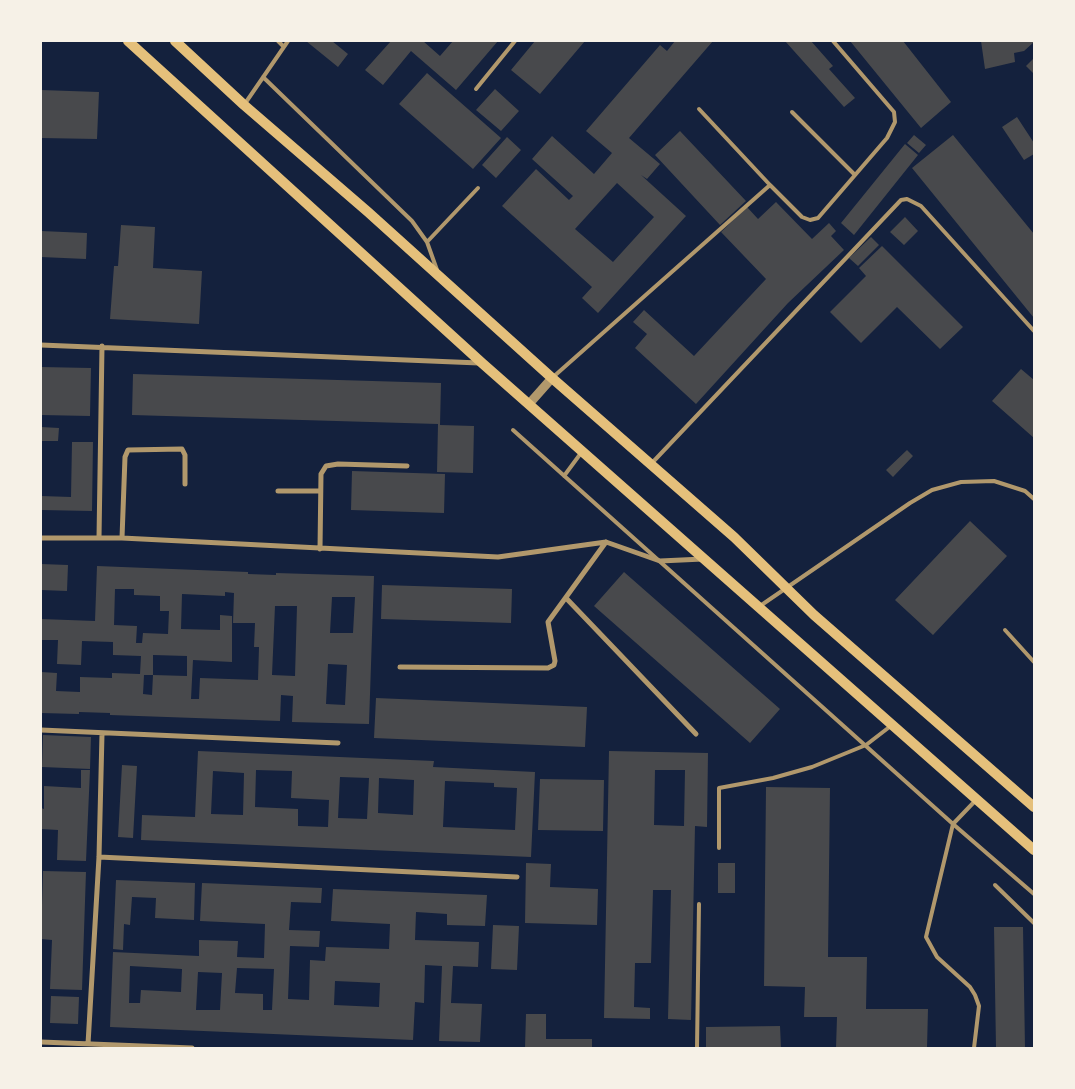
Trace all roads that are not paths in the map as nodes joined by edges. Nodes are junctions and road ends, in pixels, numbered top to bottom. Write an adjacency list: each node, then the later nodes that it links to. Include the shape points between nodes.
1 (128, 41): 21 (main road)
2 (175, 41): 10 (main road)
3 (278, 41): 7 (lane)
4 (288, 41): 7 (lane)
5 (515, 41): 9 (lane)
6 (833, 41): 13 (lane, via 894,112 896,122)
7 (284, 47): 8 (lane)
8 (263, 77): 10 (lane); 16 (lane, via 412,220)
9 (476, 88)
10 (244, 105): 17 (main road)
11 (699, 109): 14 (lane)
12 (792, 112): 13 (lane)
13 (855, 174): 14 (lane, via 818,218 810,220 802,217)
14 (770, 185): 22 (lane)
15 (478, 188): 16 (lane)
16 (427, 242): 17 (lane)
17 (442, 279): 22 (main road)
18 (1034, 331): 26 (lane, via 921,206 907,199 901,200)
19 (41, 345): 20 (street)
20 (102, 346): 21 (street); 34 (street)
21 (482, 363): 23 (main road)
22 (552, 378): 23 (street); 26 (main road)
23 (529, 404): 25 (main road)
24 (513, 430): 28 (lane)
25 (582, 452): 28 (lane); 38 (main road)
26 (651, 464): 40 (main road)
27 (407, 466): 31 (street, via 326,466 321,474)
28 (564, 476): 39 (lane)
29 (185, 484): 35 (street, via 182,449 128,450 125,457)
30 (278, 491): 31 (street)
31 (320, 491): 37 (street)
32 (1034, 498): 40 (lane, via 1024,490 994,481 961,482 932,490)
33 (41, 538): 34 (street)
34 (99, 538): 35 (street)
35 (122, 538): 37 (street)
36 (606, 542): 37 (street, via 498,557); 39 (street); 41 (street)
37 (320, 549)
38 (703, 559): 39 (street); 42 (main road)
39 (660, 561): 51 (lane)
40 (786, 588): 42 (lane); 53 (main road)
41 (566, 598): 45 (street, via 548,622 555,661 548,668); 49 (street)
42 (758, 608): 46 (main road)
43 (1005, 630): 44 (lane)
44 (1034, 662)
45 (400, 667)
46 (892, 725): 51 (lane); 52 (main road)
47 (41, 730): 48 (street)
48 (102, 734): 50 (street); 57 (street)
49 (696, 734)
50 (338, 743)
51 (866, 745): 54 (lane); 55 (lane, via 812,767 719,788)
52 (977, 799): 54 (lane); 56 (main road)
53 (1034, 808)
54 (953, 824): 60 (lane); 67 (lane, via 926,937 937,957 975,995 978,1006)
55 (719, 848)
56 (1034, 850)
57 (99, 857): 58 (street); 64 (street)
58 (517, 877)
59 (996, 885): 62 (lane)
60 (1034, 894)
61 (699, 904): 66 (lane)
62 (1034, 924)
63 (41, 1042): 64 (street)
64 (88, 1044): 65 (street)
65 (192, 1048)
66 (697, 1048)
67 (974, 1048)

